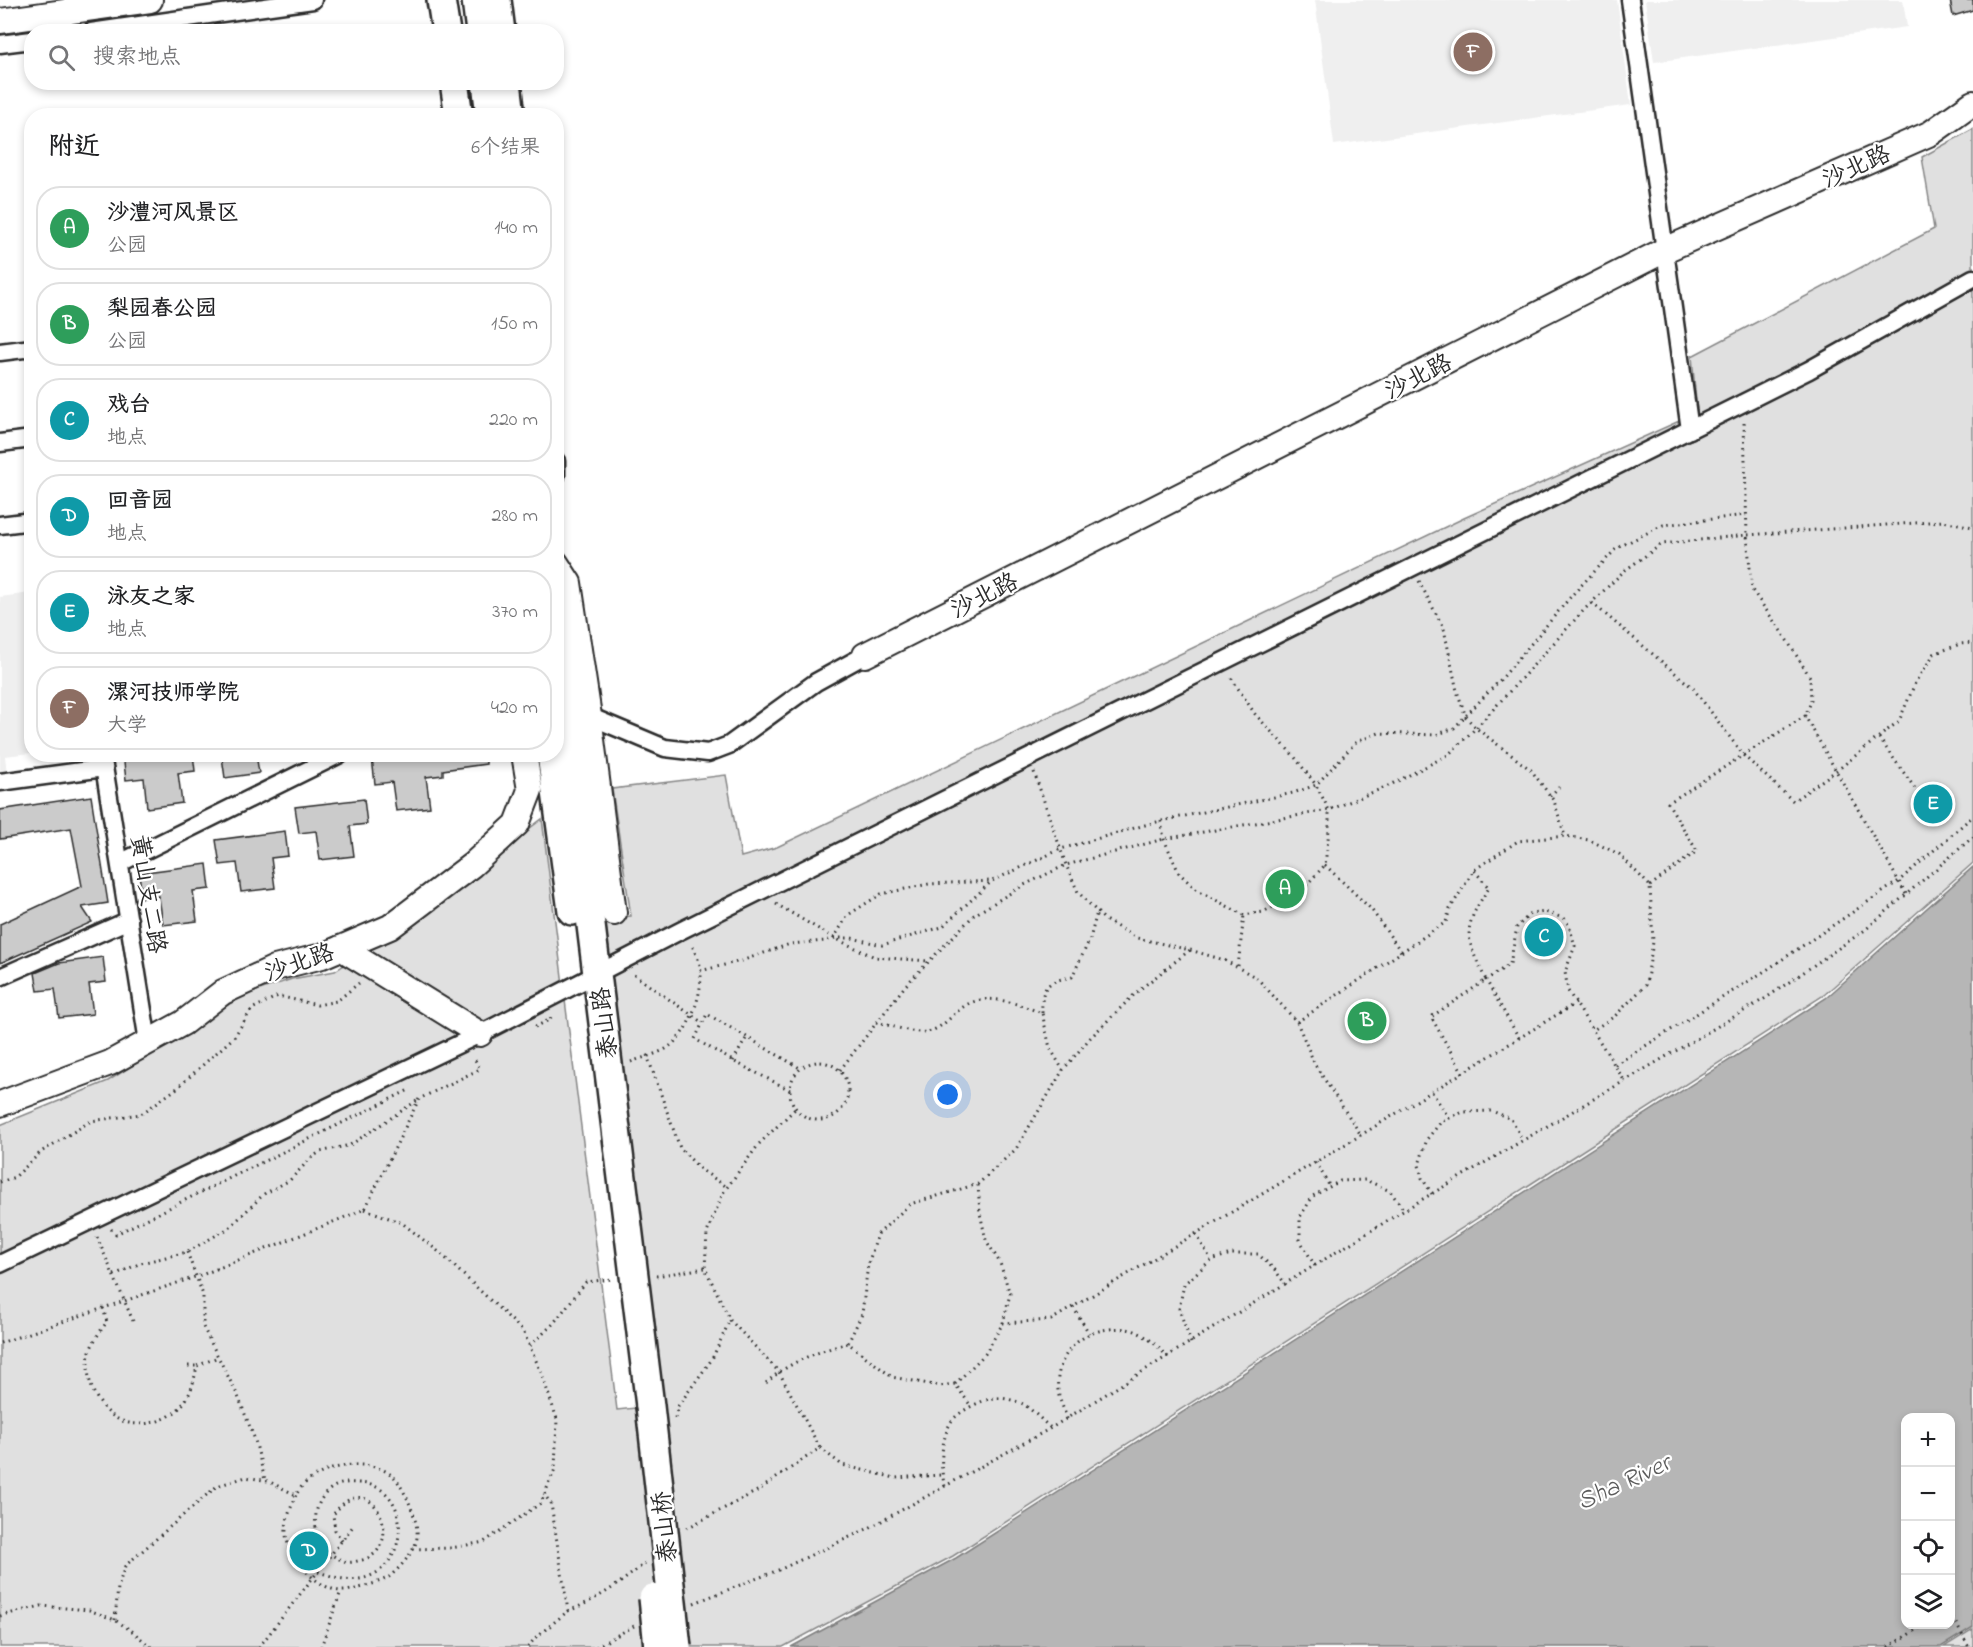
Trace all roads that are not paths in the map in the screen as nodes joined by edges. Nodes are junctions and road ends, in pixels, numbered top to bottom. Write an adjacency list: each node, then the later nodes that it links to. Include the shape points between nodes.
1 (150, 0): 7 (street)
2 (313, 0): 8 (street)
3 (441, 0): 9 (main road)
4 (476, 0): 10 (main road)
5 (497, 0): 11 (main road)
6 (1630, 0): 21 (street)
7 (0, 21)
8 (146, 24)
9 (445, 24)
10 (479, 24)
11 (500, 24)
12 (24, 41): 13 (street)
13 (0, 44)
14 (455, 90): 18 (main road)
15 (487, 90): 19 (main road)
16 (508, 90): 20 (main road)
17 (1973, 103): 21 (street, 沙北路, via 1931,133)
18 (458, 108)
19 (489, 108)
20 (510, 108)
21 (1665, 250): 25 (street); 31 (street, 沙北路)
22 (1973, 278): 25 (street, via 1809,370)
23 (24, 349): 24 (street)
24 (0, 352)
25 (1690, 430): 44 (street)
26 (24, 440): 27 (street)
27 (0, 443)
28 (24, 522): 29 (street)
29 (0, 525)
30 (564, 575): 33 (street, via 569,583)
31 (865, 656): 33 (street, via 816,682 729,745 708,753 665,748)
32 (564, 702): 44 (main road, 泰山路)
33 (589, 716): 41 (street)
34 (98, 762): 39 (street)
35 (103, 762): 40 (street, 黄山支二路)
36 (324, 762): 40 (street)
37 (525, 762): 43 (street, 沙北路, via 530,790 517,824 472,865 390,927)
38 (553, 762): 44 (main road, 泰山路)
39 (0, 782)
40 (120, 863): 42 (street, 黄山支二路)
41 (614, 913)
42 (129, 920): 45 (street); 47 (street, 黄山支二路)
43 (341, 948): 46 (street); 47 (street, 沙北路, via 275,968 223,992 183,1023)
44 (599, 973): 46 (street); 50 (main road, 泰山路); 50 (main road, 泰山路, via 618,1279)
45 (0, 977)
46 (480, 1034): 49 (street)
47 (148, 1042): 48 (street, 沙北路, via 110,1063)
48 (0, 1104)
49 (0, 1264)
50 (641, 1408): 51 (main road, 泰山桥, bridge); 52 (main road, 泰山桥, bridge)
51 (658, 1647)
52 (677, 1647)

